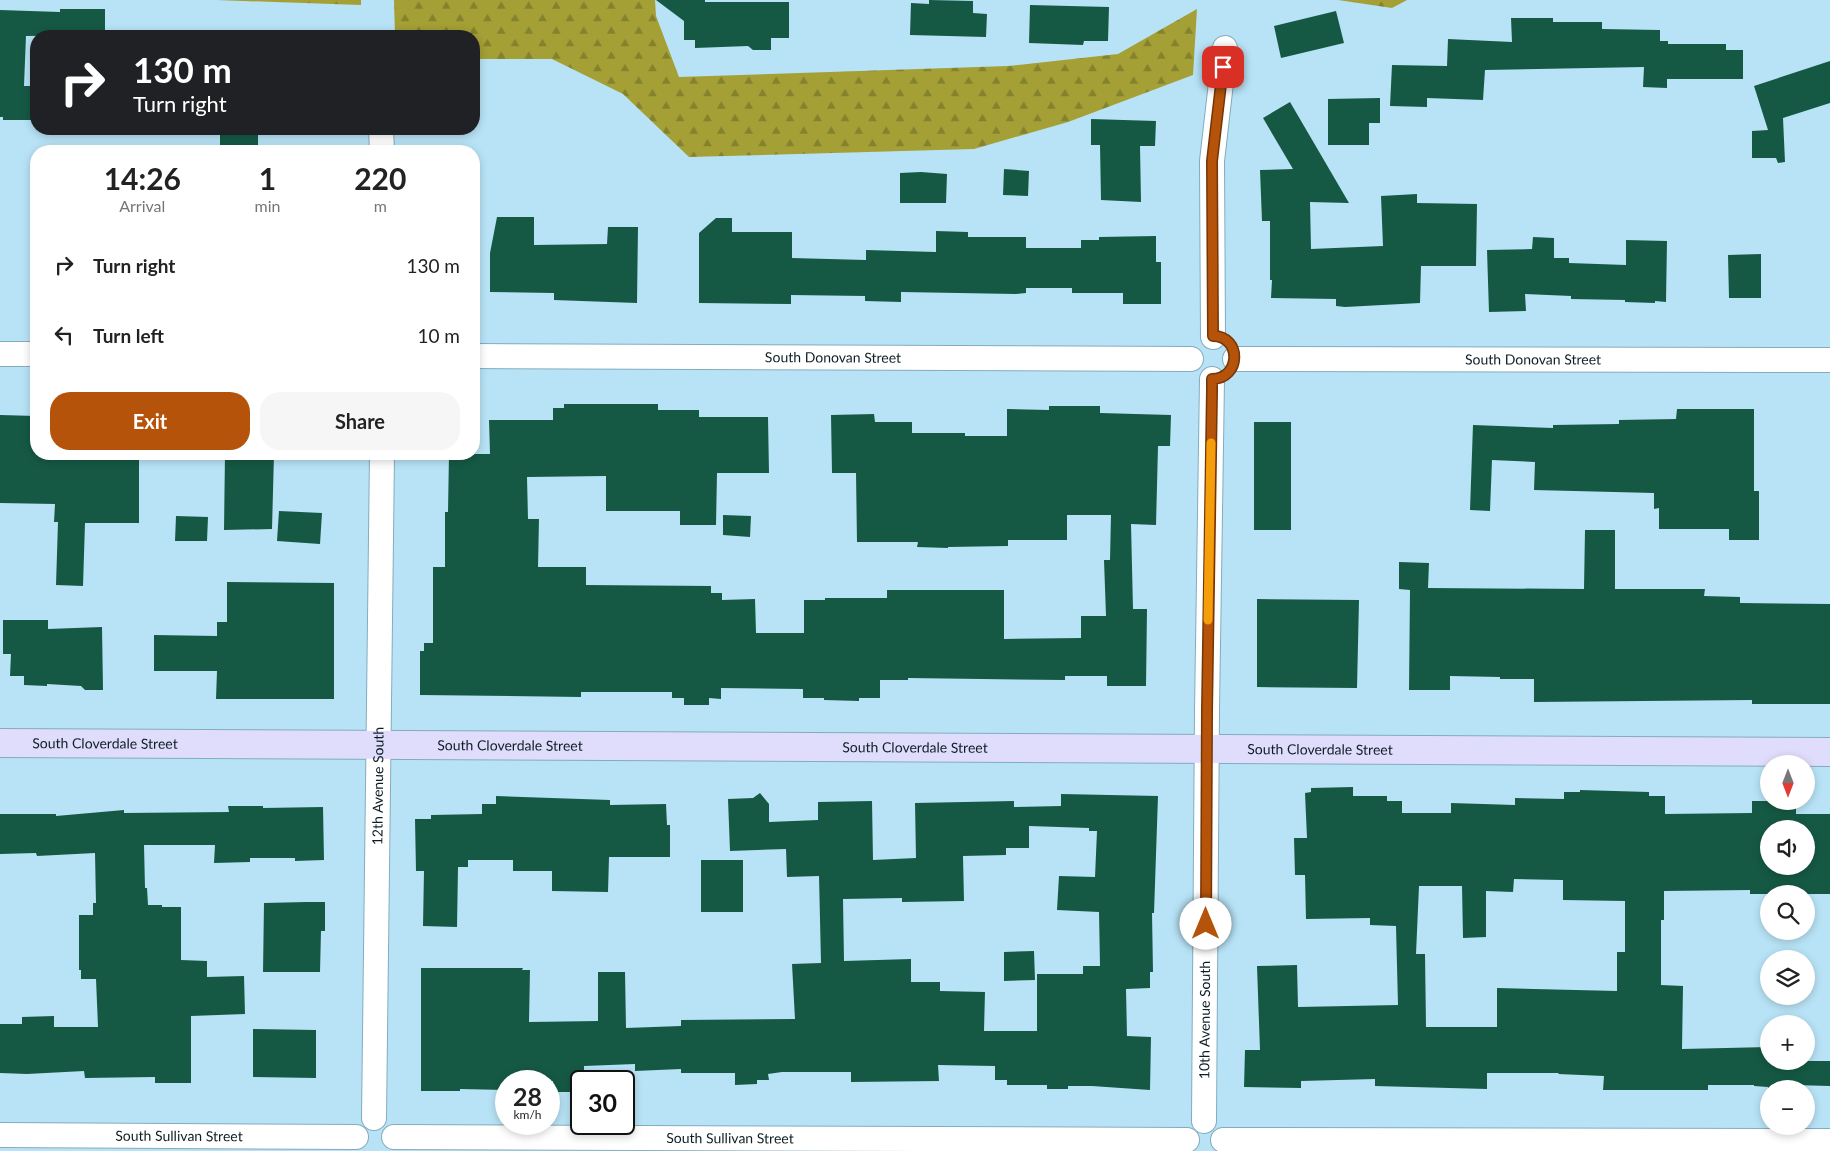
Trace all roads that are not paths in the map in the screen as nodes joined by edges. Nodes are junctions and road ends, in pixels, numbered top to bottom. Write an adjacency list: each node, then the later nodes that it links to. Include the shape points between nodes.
1 (1225, 48): 2 (street, via 1212,161)
2 (1213, 336): 6 (street, via 1198,342 1193,348); 7 (street, via 1229,343)
3 (0, 354): 4 (street)
4 (30, 354)
5 (480, 356): 6 (street, South Donovan Street)
6 (1192, 359): 9 (street, via 1200,376)
7 (1234, 359): 8 (street, South Donovan Street); 9 (street, via 1228,374)
8 (1830, 360)
9 (1212, 379): 13 (street, 10th Avenue South)
10 (382, 460): 12 (street, 12th Avenue South)
11 (0, 743): 12 (main road, South Cloverdale Street)
12 (378, 746): 13 (main road, South Cloverdale Street); 15 (street, 12th Avenue South)
13 (1207, 750): 14 (main road, South Cloverdale Street); 16 (street, 10th Avenue South)
14 (1830, 752)
15 (374, 1118): 19 (street, via 362,1123 358,1129); 20 (street, via 389,1123 392,1128)
16 (1204, 1120): 21 (street, via 1192,1125); 22 (street, via 1219,1127)
17 (0, 1136): 19 (street, South Sullivan Street)
18 (1830, 1141): 22 (street)
19 (360, 1144)
20 (391, 1144): 21 (street, South Sullivan Street)
21 (1189, 1145)
22 (1221, 1145)

